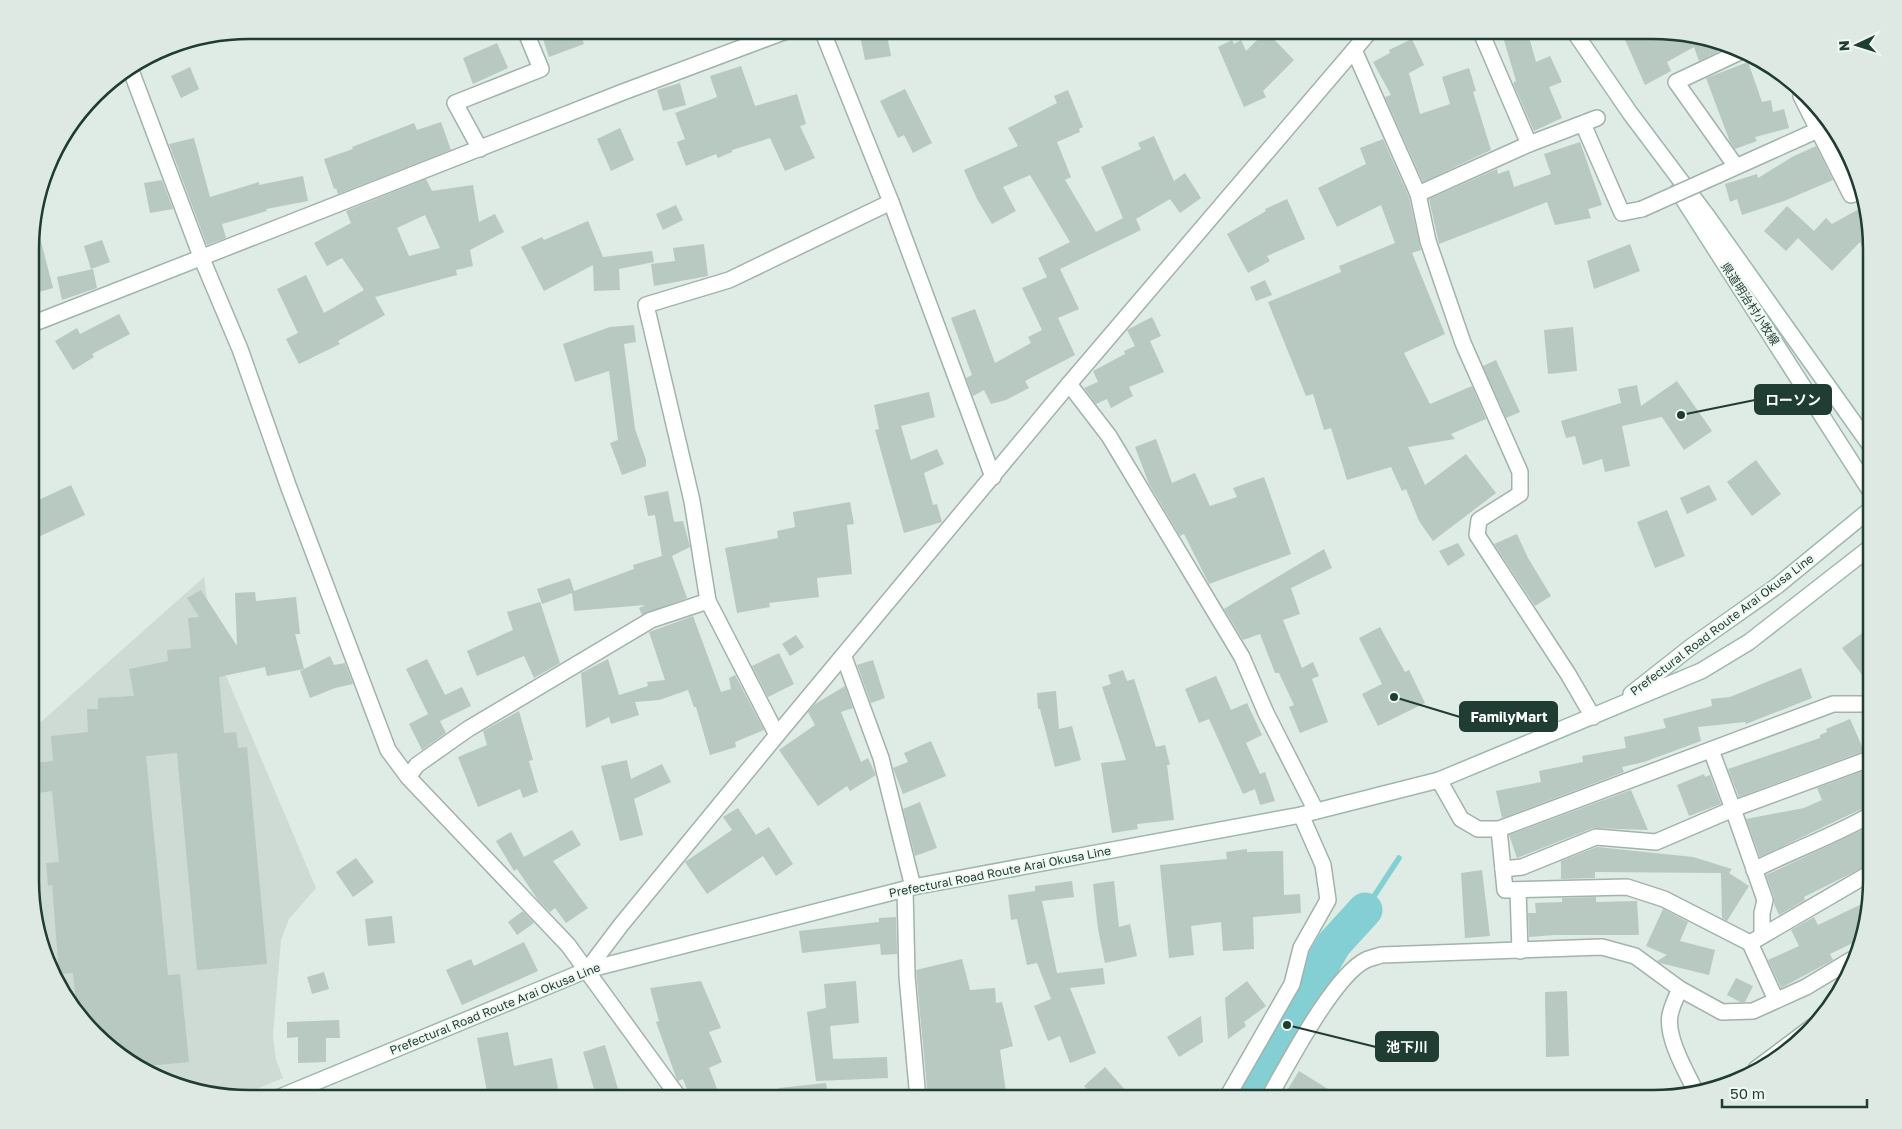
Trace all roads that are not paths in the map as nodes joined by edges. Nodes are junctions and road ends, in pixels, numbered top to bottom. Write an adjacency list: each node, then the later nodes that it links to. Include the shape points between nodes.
1 (528, 39): 14 (street, via 540,69 455,103)
2 (765, 39): 14 (street)
3 (826, 39): 18 (street)
4 (1363, 39): 7 (street)
5 (1484, 39): 13 (street)
6 (1579, 39): 11 (street, 県道明治村小牧線)
7 (1354, 50): 17 (street); 21 (street)
8 (1733, 55): 15 (street, via 1676,82)
9 (132, 74): 19 (street)
10 (1804, 102): 12 (street)
11 (1630, 113): 22 (street, 県道明治村小牧線); 24 (street, 県道明治村小牧線)
12 (1818, 130): 15 (street); 16 (street, via 1851,195)
13 (1529, 144): 15 (street, bridge, via 1590,121 1622,213 1642,208); 17 (street)
14 (480, 149): 19 (street)
15 (1736, 165)
16 (1855, 193)
17 (1418, 194): 31 (street, via 1428,241 1463,342 1520,472 1520,494 1480,520 1477,536)
18 (891, 202): 23 (street); 27 (street, via 729,280 646,305 692,501)
19 (202, 259): 20 (street); 35 (street, via 240,349 388,750)
20 (39, 321)
21 (1069, 384): 23 (street); 38 (street, via 1110,436 1242,658)
22 (1863, 435)
23 (993, 477): 28 (street)
24 (1863, 480)
25 (1863, 515): 29 (street, Prefectural Road Route Arai Okusa Line, via 1777,586)
26 (1863, 553): 29 (street, Prefectural Road Route Arai Okusa Line, via 1733,652 1702,671)
27 (708, 601): 32 (street); 35 (street, via 643,625 468,729 417,766)
28 (844, 657): 32 (street); 45 (street, via 881,758)
29 (1618, 704): 31 (street, Prefectural Road Route Arai Okusa Line)
30 (1863, 704): 33 (street, via 1833,704)
31 (1593, 717): 36 (street, Prefectural Road Route Arai Okusa Line)
32 (777, 735): 50 (street)
33 (1711, 750): 37 (street); 41 (street)
34 (1863, 761): 37 (street)
35 (408, 777): 50 (street, via 544,918)
36 (1438, 780): 38 (street, Prefectural Road Route Arai Okusa Line); 41 (street, via 1461,819 1478,829)
37 (1733, 809): 42 (street, via 1656,842 1596,837 1522,867); 43 (street)
38 (1316, 811): 39 (street, Prefectural Road Route Arai Okusa Line)
39 (1300, 814): 45 (street, Prefectural Road Route Arai Okusa Line); 57 (street, via 1323,864 1328,900 1301,948 1292,984)
40 (1863, 819): 43 (street)
41 (1499, 829): 42 (street)
42 (1503, 869): 46 (street, via 1505,890)
43 (1754, 870): 47 (street, via 1765,900)
44 (1863, 877): 47 (street)
45 (909, 888): 50 (street, Prefectural Road Route Arai Okusa Line); 56 (street, via 907,976)
46 (1518, 890): 47 (street, via 1628,887 1664,899); 48 (street)
47 (1756, 940): 52 (street)
48 (1520, 951): 51 (street, via 1602,948 1634,956); 58 (street, via 1381,955 1365,960 1353,969 1320,1010)
49 (1846, 963): 52 (street, via 1806,987)
50 (587, 970): 54 (street, Prefectural Road Route Arai Okusa Line); 55 (street)
51 (1680, 989): 52 (street, via 1722,1012 1753,1011); 53 (street, via 1670,1016 1672,1032 1679,1057)
52 (1776, 1000)
53 (1693, 1086)
54 (296, 1090)
55 (674, 1090)
56 (917, 1090)
57 (1231, 1090)
58 (1273, 1090)

